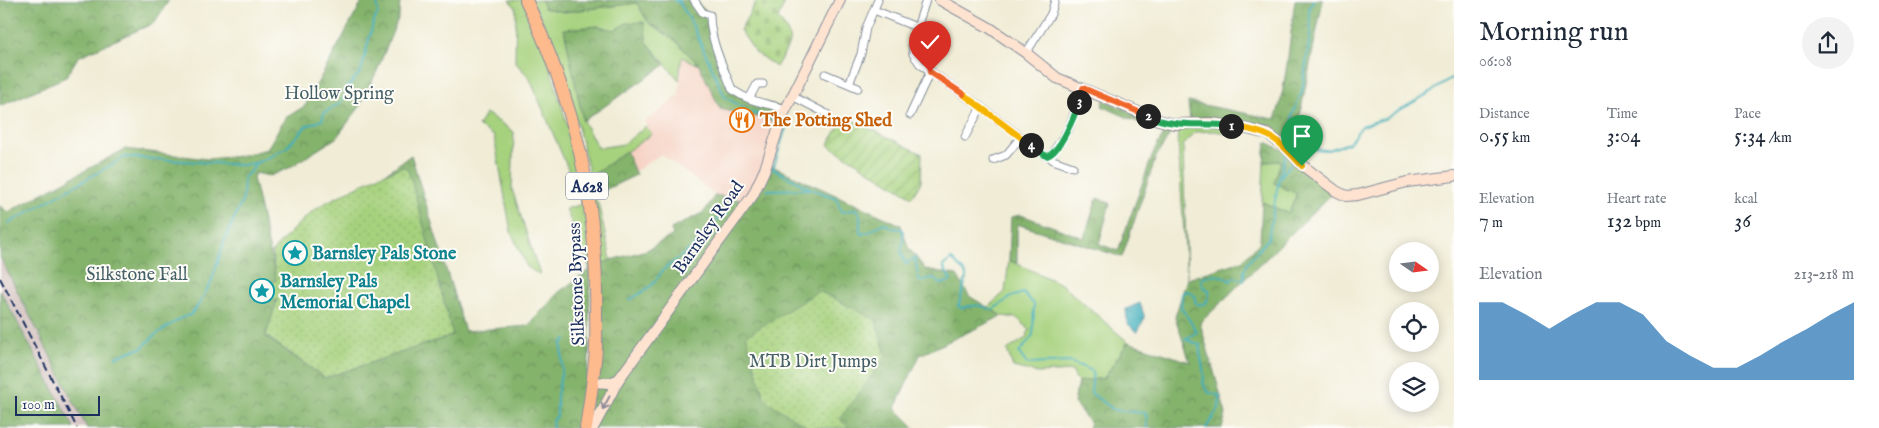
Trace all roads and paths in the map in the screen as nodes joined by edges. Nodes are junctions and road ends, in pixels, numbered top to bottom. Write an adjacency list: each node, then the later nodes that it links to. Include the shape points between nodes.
1 (526, 0): 30 (highway, Silkstone Bypass / A628, via 562,85 588,189 597,280)
2 (694, 0): 18 (street, via 703,13 712,13 710,26 732,89)
3 (840, 0): 17 (street, Barnsley Road)
4 (878, 0): 8 (street)
5 (926, 0): 9 (street)
6 (940, 0): 10 (street)
7 (1055, 0): 10 (street, via 1051,14)
8 (874, 10): 9 (street); 14 (street)
9 (916, 27): 11 (street, via 913,54)
10 (1026, 53): 16 (street, via 1052,75)
11 (930, 72): 19 (street); 20 (street)
12 (825, 74): 14 (street)
13 (758, 83): 18 (street)
14 (849, 84): 15 (street)
15 (858, 88)
16 (1083, 88): 25 (street, via 1069,128); 28 (street, via 1174,124 1212,124 1268,134 1302,166 1346,196 1358,196 1407,182)
17 (792, 96): 21 (street); 22 (street, Barnsley Road)
18 (749, 99): 22 (street)
19 (981, 107): 23 (street); 24 (street)
20 (914, 112)
21 (827, 114)
22 (782, 117): 29 (street, Barnsley Road, via 753,195)
23 (969, 134)
24 (1020, 137): 25 (street); 26 (street)
25 (1048, 156): 27 (street)
26 (999, 160)
27 (1071, 164)
28 (1454, 176)
29 (619, 379): 30 (street, via 610,383); 32 (street, Barnsley Road, one-way to 32)
30 (592, 382): 31 (highway, Silkstone Bypass / A628)
31 (586, 428)
32 (593, 428)

